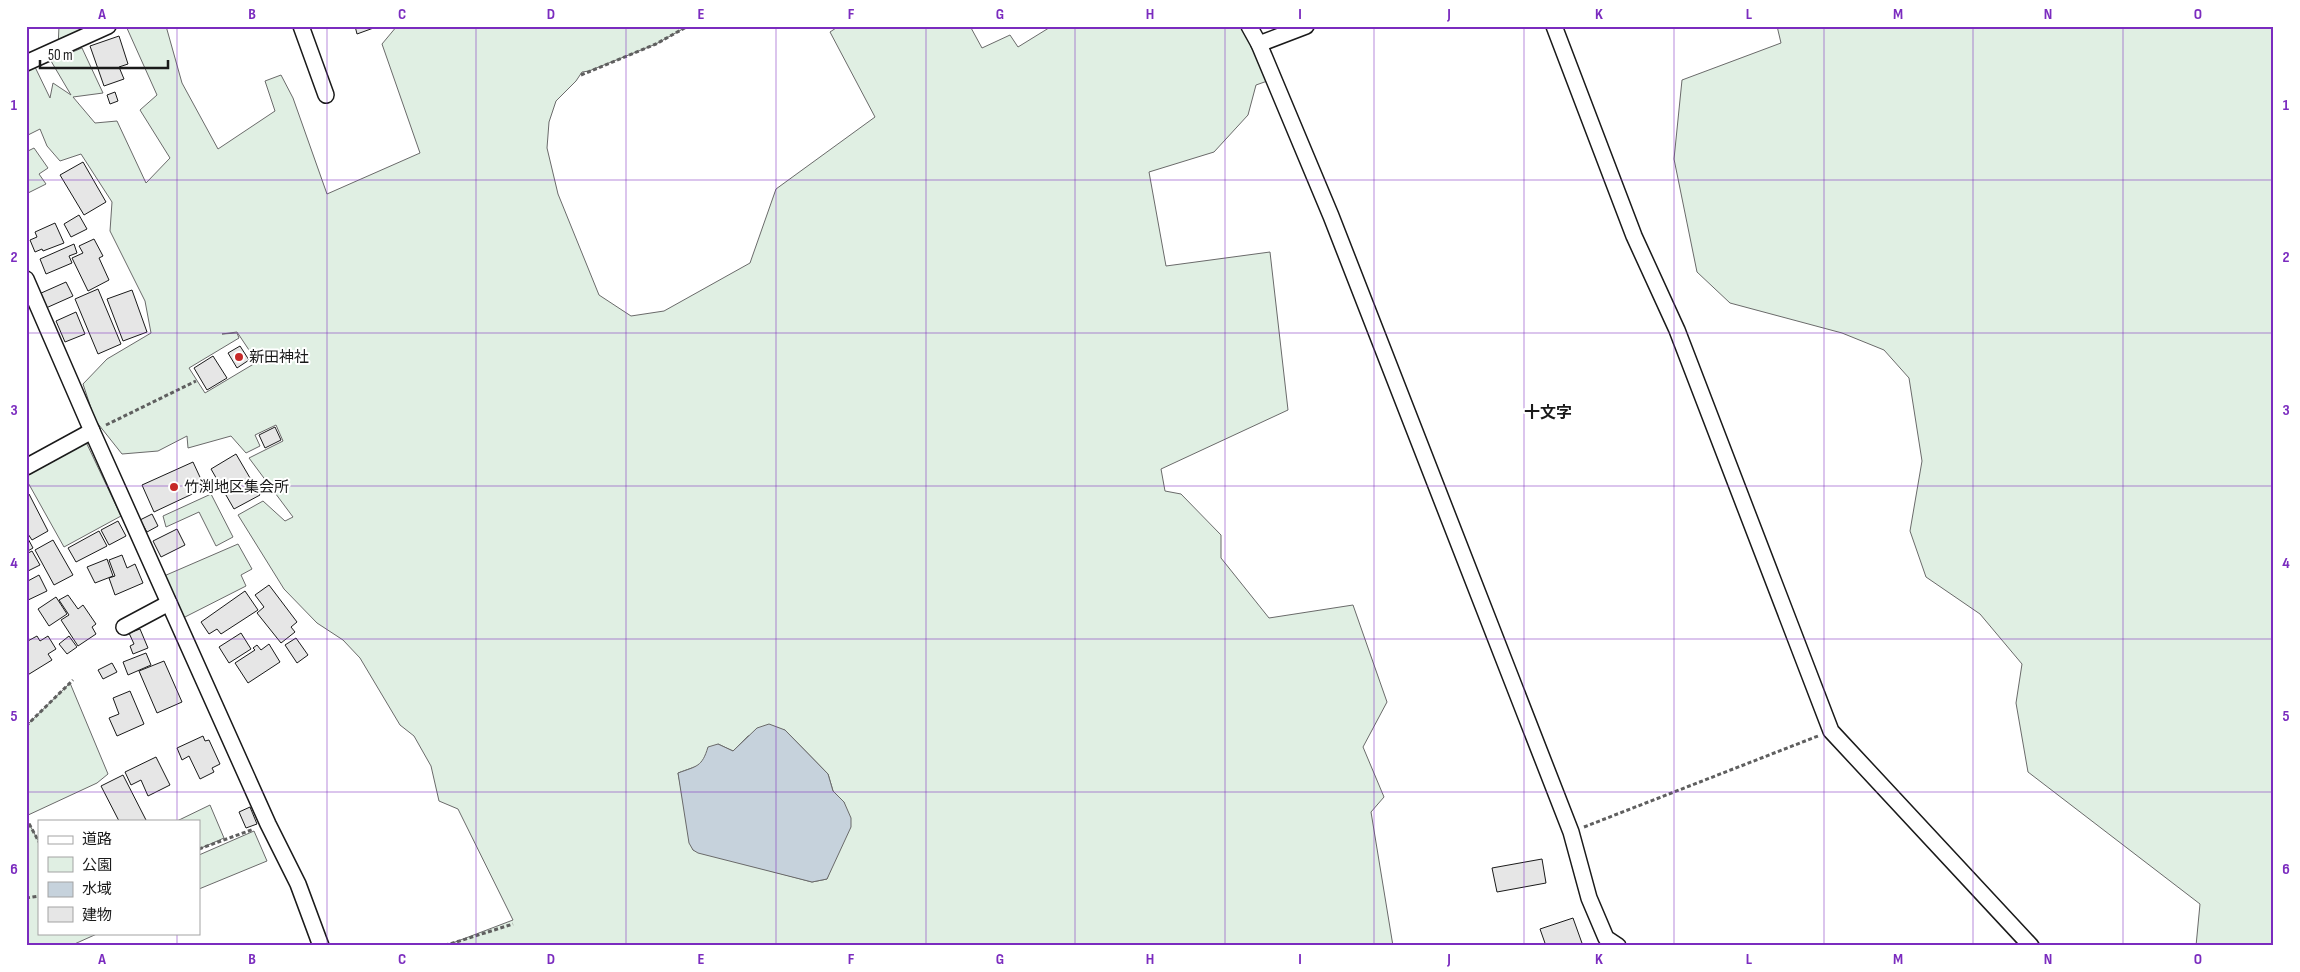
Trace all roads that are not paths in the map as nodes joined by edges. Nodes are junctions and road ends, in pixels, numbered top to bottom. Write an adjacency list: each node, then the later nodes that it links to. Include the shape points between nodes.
1 (108, 26): 7 (street)
2 (301, 26): 8 (street)
3 (1249, 26): 6 (street)
4 (1306, 26): 6 (street)
5 (1554, 26): 16 (street, via 1634,236 1677,330 1830,731)
6 (1259, 44): 15 (street, via 1331,216 1571,832 1589,898 1606,938)
7 (26, 63)
8 (326, 95)
9 (26, 279): 10 (street)
10 (92, 431): 11 (street); 12 (street)
11 (26, 467)
12 (169, 603): 13 (street); 14 (street, via 298,884)
13 (124, 627)
14 (321, 946)
15 (1618, 946)
16 (2031, 946)

